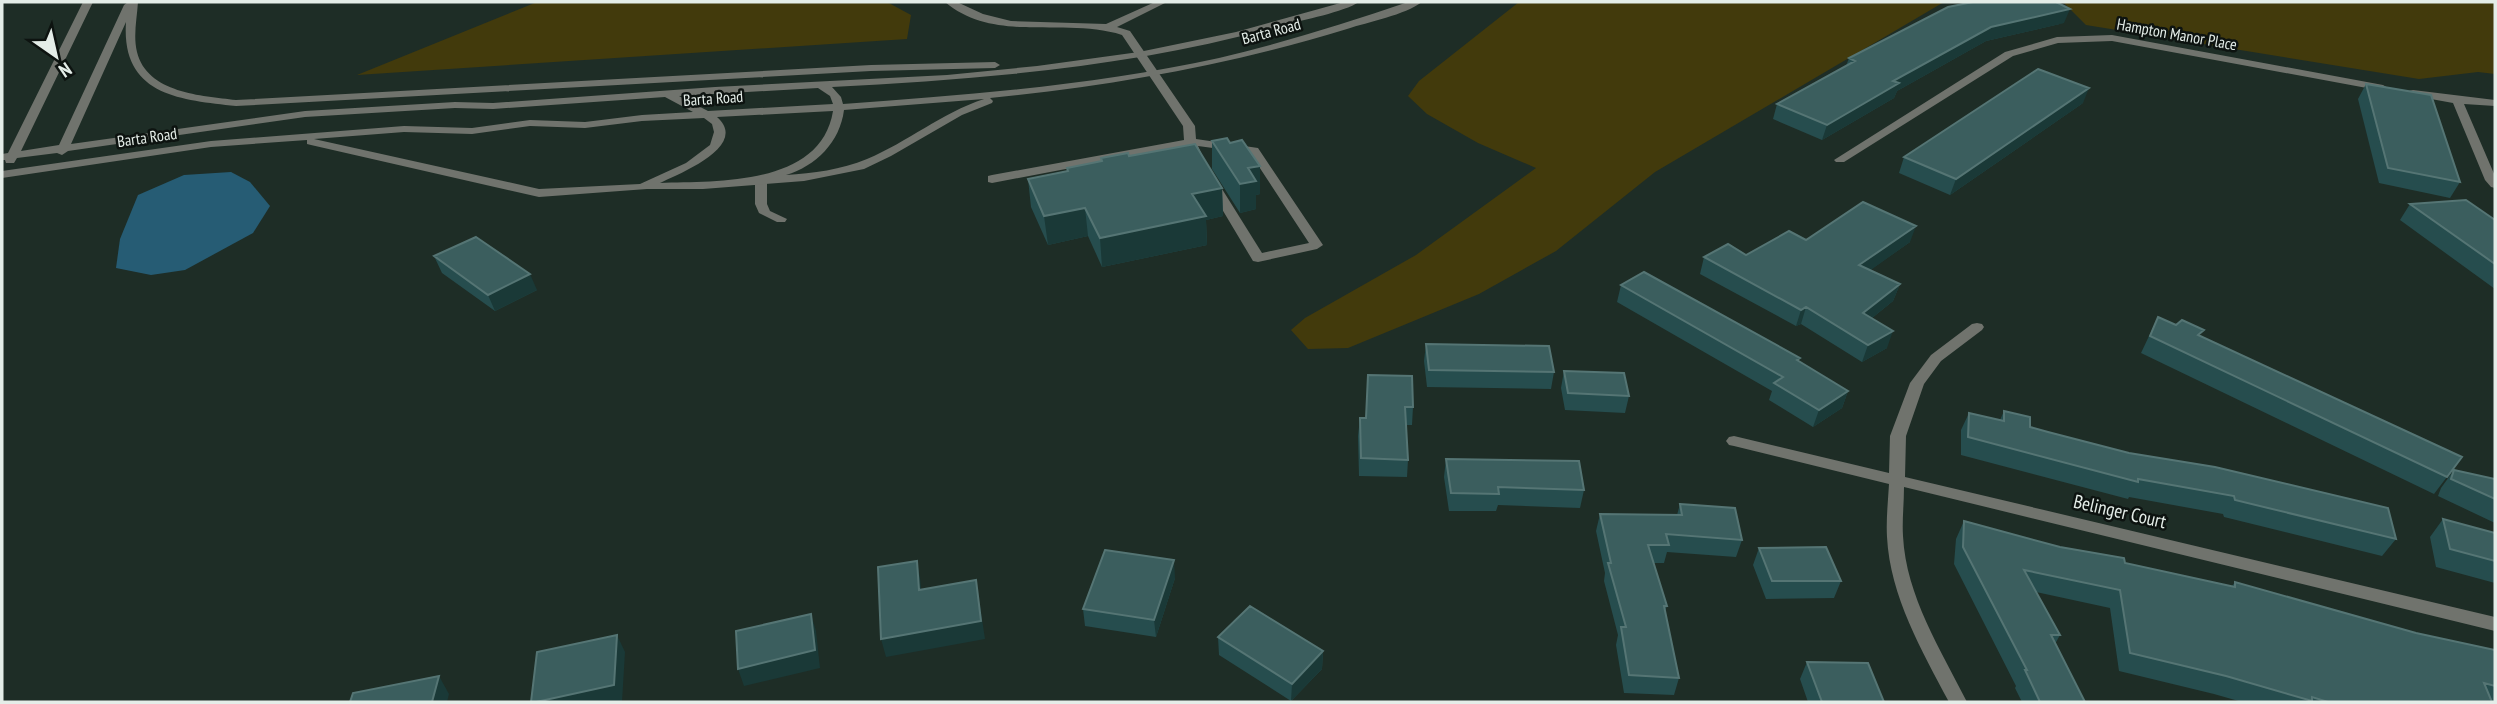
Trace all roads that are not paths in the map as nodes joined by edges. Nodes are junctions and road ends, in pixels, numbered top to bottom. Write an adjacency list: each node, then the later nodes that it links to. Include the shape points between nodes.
1 (88, 2): 25 (street)
2 (132, 2): 16 (street, via 132,53 138,69 165,88 236,103); 24 (street)
3 (950, 2): 7 (street, via 975,16 1013,24)
4 (1162, 2): 7 (street)
5 (1354, 2): 8 (street, Barta Road, via 1237,36)
6 (1418, 2): 10 (street, Barta Road, via 1342,29)
7 (1110, 26): 8 (street, via 1126,33)
8 (1139, 55): 9 (street, Barta Road); 10 (street)
9 (1063, 65): 11 (street, Barta Road); 16 (street, via 871,68)
10 (1153, 74): 15 (street, Barta Road); 23 (street, via 1189,127)
11 (820, 85): 14 (street, Barta Road); 19 (street, via 833,91)
12 (2393, 89): 26 (street, Hampton Manor Place, via 2112,38 2057,40 2009,54)
13 (2406, 92): 17 (street)
14 (668, 94): 20 (street); 21 (street, Barta Road, via 493,106 420,106)
15 (1012, 94): 19 (street, Barta Road); 30 (street, via 978,104 871,162 837,173)
16 (366, 96): 21 (street)
17 (2456, 100): 18 (street); 31 (street)
18 (2495, 103)
19 (838, 106): 20 (street, Barta Road); 30 (street, via 832,135 818,154)
20 (707, 115): 22 (street, Barta Road); 32 (street, via 717,122 720,132 715,147 690,165)
21 (256, 121): 24 (street, Barta Road)
22 (285, 138): 27 (street, Barta Road); 32 (street, via 363,151 539,193)
23 (1190, 142): 23 (street, via 1258,258 1317,245 1254,150); 29 (street)
24 (64, 146): 25 (street, Barta Road); 27 (street)
25 (8, 156): 28 (street)
26 (1840, 160)
27 (56, 166): 28 (street, Barta Road)
28 (2, 175)
29 (992, 179)
30 (761, 181): 32 (street); 33 (street, via 765,213)
31 (2495, 184)
32 (642, 187)
33 (781, 219)
34 (1977, 327): 36 (street, via 1936,358 1917,383 1898,436)
35 (1734, 441): 36 (street, Belinger Court)
36 (1895, 479): 37 (street, Belinger Court); 38 (street, via 1895,538 1902,575 1923,636)
37 (2495, 624)
38 (1958, 702)

